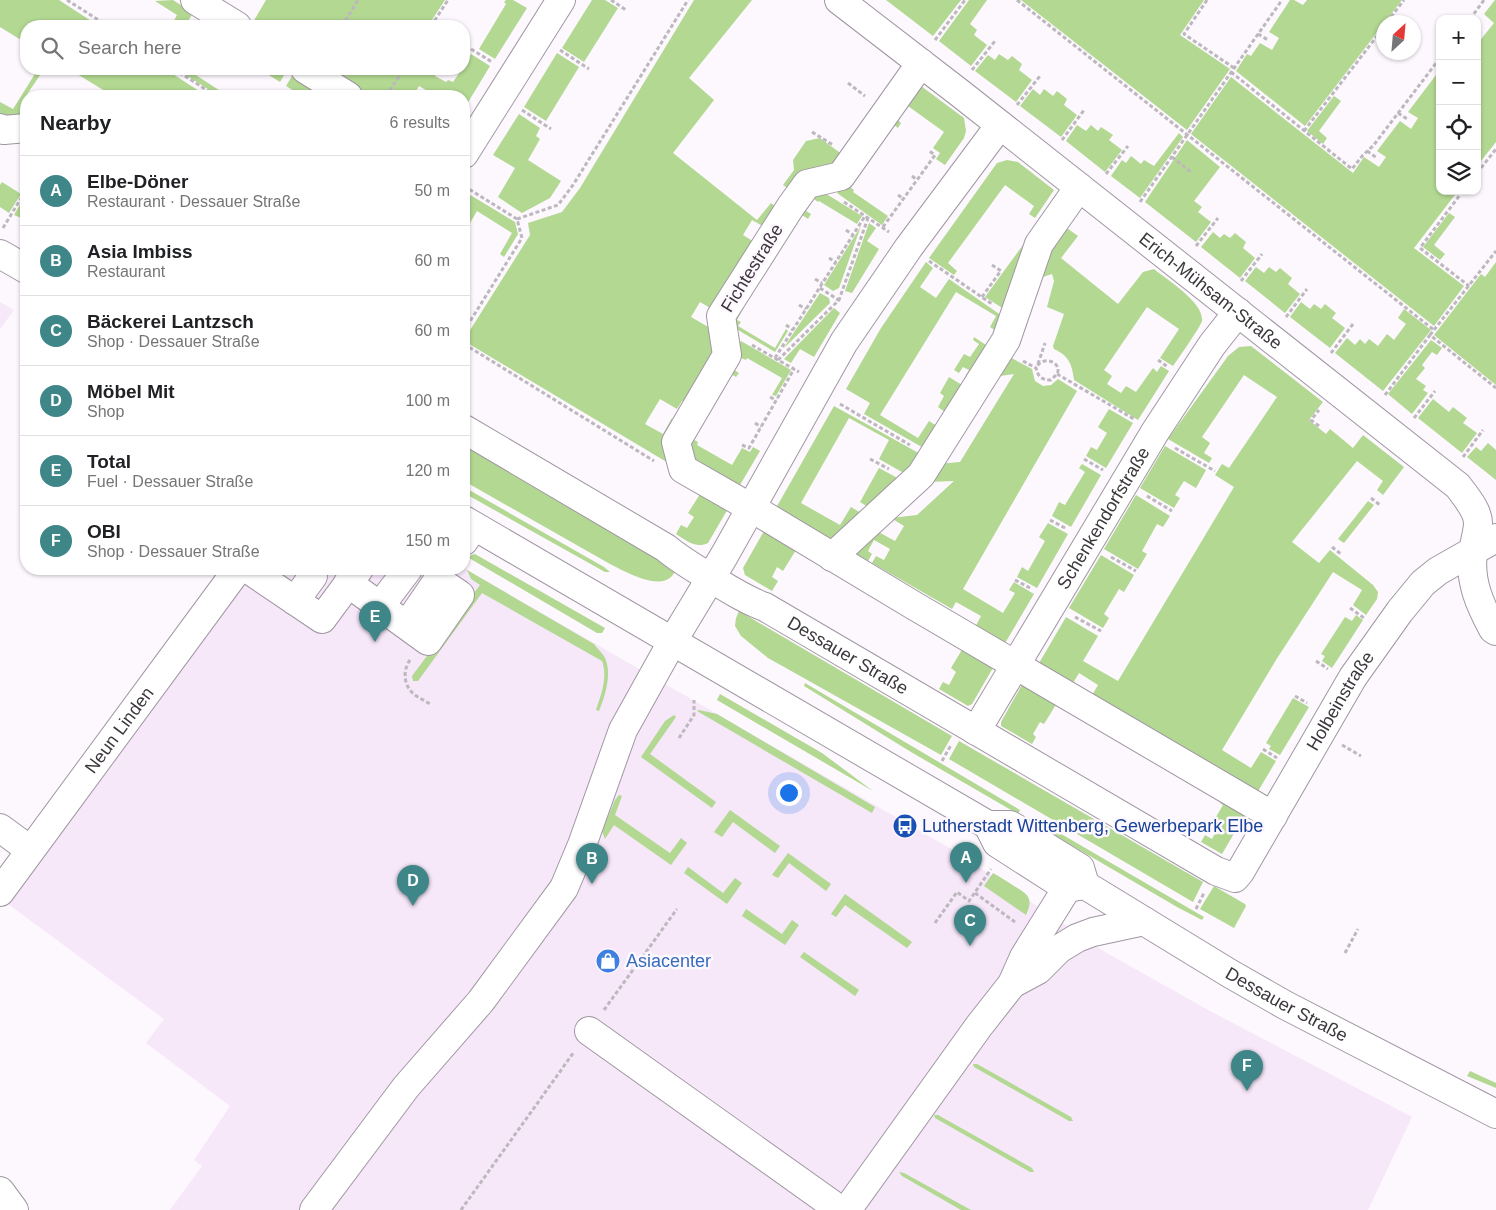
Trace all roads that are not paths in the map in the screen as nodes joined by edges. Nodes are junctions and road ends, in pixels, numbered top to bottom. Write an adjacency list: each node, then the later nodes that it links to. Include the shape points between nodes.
1 (561, 0): 11 (street)
2 (839, 0): 5 (street, Erich-Mühsam-Straße)
3 (210, 4): 4 (street)
4 (230, 20)
5 (927, 53): 8 (street, Erich-Mühsam-Straße); 17 (street, Fichtestraße, via 841,176 807,184 721,316 727,355 676,442 683,469)
6 (314, 75): 7 (street)
7 (338, 90)
8 (1007, 116): 12 (street, Erich-Mühsam-Straße); 17 (street, via 857,321)
9 (0, 128): 10 (street)
10 (20, 129)
11 (470, 145)
12 (1079, 187): 15 (street, Erich-Mühsam-Straße); 20 (street, via 1039,244 1006,340 922,475)
13 (0, 254): 14 (street)
14 (20, 266)
15 (1238, 312): 19 (street, Erich-Mühsam-Straße, via 1458,486 1472,506); 32 (street, Schenkendorfstraße, via 1212,345 1154,433)
16 (470, 433): 27 (street, Dessauer Straße, via 666,548)
17 (751, 508): 20 (street); 27 (street)
18 (470, 531): 31 (street)
19 (1485, 544): 30 (street, Erich-Mühsam-Straße, via 1472,565 1474,587 1481,608); 34 (street, Holbeinstraße, via 1438,571 1423,583 1400,611 1353,677)
20 (832, 557): 32 (street)
21 (234, 575): 36 (street, Neun Linden)
22 (257, 575): 28 (street)
23 (403, 575): 29 (street)
24 (439, 575): 29 (street, via 460,595 428,641)
25 (313, 576): 28 (street)
26 (354, 576): 28 (street, via 322,620); 29 (street)
27 (710, 578): 31 (street); 33 (street, Dessauer Straße, via 766,607)
28 (295, 601)
29 (380, 606)
30 (1496, 631)
31 (672, 642): 38 (street, via 988,826 1010,826 1080,868); 46 (street, via 623,730 564,888 481,1001 406,1087)
32 (1015, 665): 33 (street, Schenkendorfstraße); 34 (street)
33 (976, 731): 37 (street, Dessauer Straße, via 1216,871)
34 (1273, 816): 37 (street, Holbeinstraße)
35 (0, 828): 36 (street)
36 (30, 850): 39 (street, Neun Linden)
37 (1235, 878)
38 (1076, 886): 40 (street, Dessauer Straße); 41 (street, via 1036,937)
39 (0, 892)
40 (1144, 921): 41 (street, via 1076,938 1059,949 1038,970); 43 (street, Dessauer Straße, via 1285,1005)
41 (1012, 984): 48 (street)
42 (589, 1032): 47 (street)
43 (1496, 1114)
44 (0, 1191): 45 (street)
45 (14, 1210)
46 (314, 1210)
47 (840, 1210)
48 (847, 1210)

